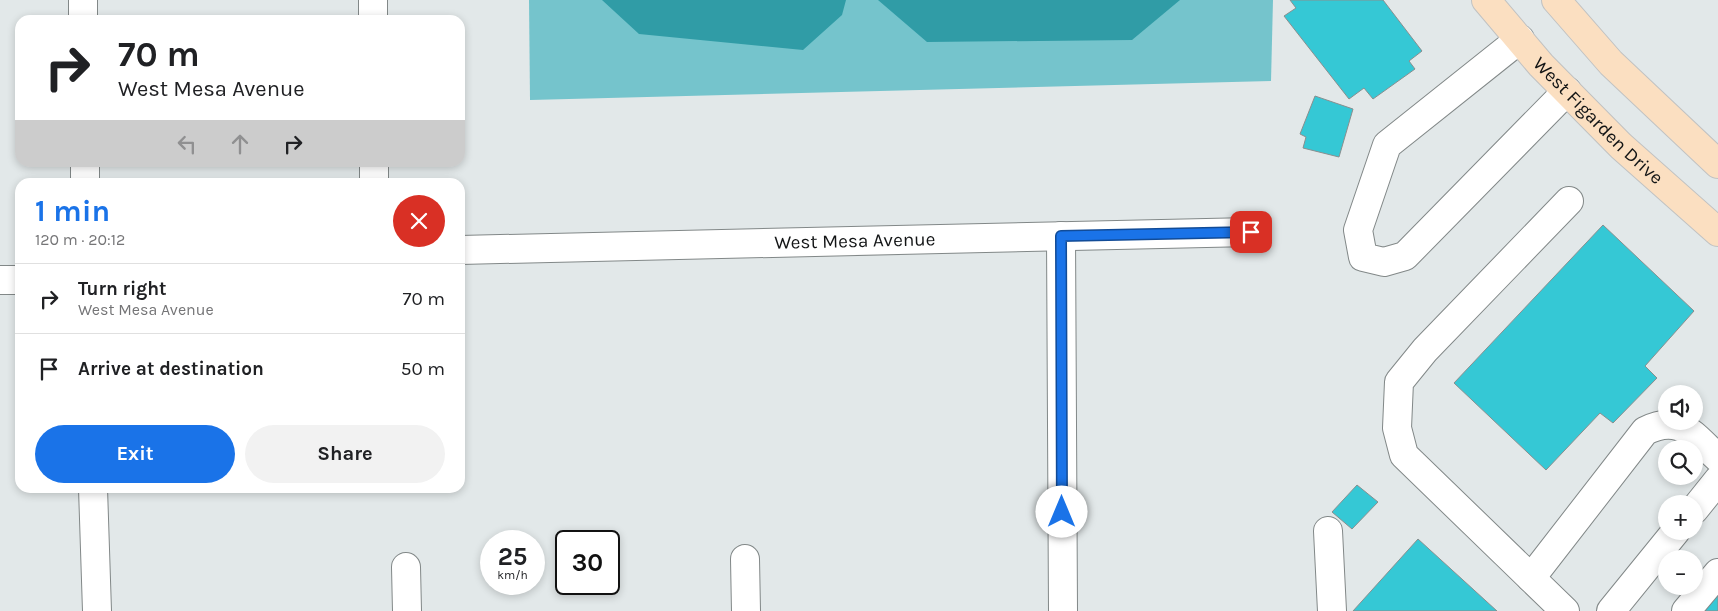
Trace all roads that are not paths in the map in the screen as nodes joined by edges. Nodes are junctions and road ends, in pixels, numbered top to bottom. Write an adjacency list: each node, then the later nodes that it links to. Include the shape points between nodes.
1 (83, 0): 5 (street)
2 (373, 0): 6 (street)
3 (1486, 0): 7 (main road, West Figarden Drive)
4 (1556, 0): 9 (main road, via 1611,63)
5 (83, 15)
6 (373, 15)
7 (1520, 40): 8 (main road, West Figarden Drive); 8 (street, via 1387,146 1358,230 1363,257 1384,262 1405,256)
8 (1567, 91): 12 (main road, West Figarden Drive, via 1621,146)
9 (1718, 164)
10 (1569, 201): 26 (street, via 1425,350 1399,382 1396,428 1404,455)
11 (1251, 232): 13 (street, West Mesa Avenue)
12 (1718, 232)
13 (1061, 236): 14 (street, West Mesa Avenue); 30 (street)
14 (465, 250)
15 (0, 280): 16 (street)
16 (15, 280)
17 (1718, 458): 26 (street, via 1681,426 1661,423 1645,431)
18 (1718, 480): 20 (street)
19 (93, 493): 27 (street)
20 (1703, 499)
21 (1328, 531): 31 (street)
22 (1669, 540): 33 (street)
23 (745, 559): 29 (street)
24 (406, 566): 28 (street)
25 (1718, 573): 34 (street)
26 (1531, 578): 32 (street)
27 (97, 611)
28 (407, 611)
29 (746, 611)
30 (1063, 611)
31 (1332, 611)
32 (1565, 611)
33 (1611, 611)
34 (1686, 611)

